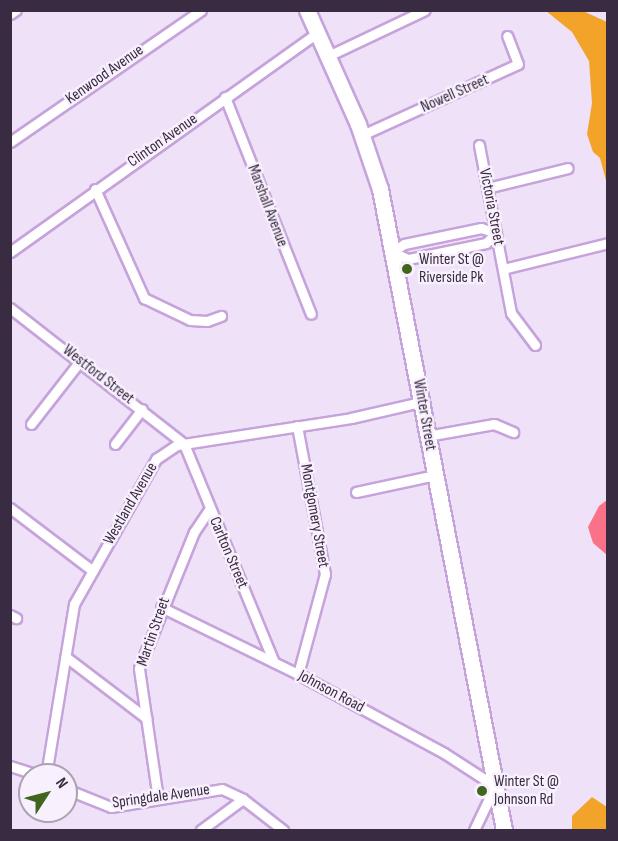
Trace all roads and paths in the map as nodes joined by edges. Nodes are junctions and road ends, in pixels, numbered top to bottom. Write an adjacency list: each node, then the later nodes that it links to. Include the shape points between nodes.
1 (16, 10): 5 (street)
2 (307, 10): 6 (main road, Winter Street)
3 (425, 10): 8 (street)
4 (193, 12): 11 (street, Kenwood Avenue)
5 (10, 14)
6 (318, 32): 8 (main road, Winter Street); 9 (street, Clinton Avenue)
7 (507, 36): 10 (street, Nowell Street, via 518,64)
8 (328, 56): 10 (main road, Winter Street)
9 (225, 97): 15 (street, Clinton Avenue); 22 (street, Marshall Avenue)
10 (362, 135): 19 (main road, Winter Street, via 376,173)
11 (10, 142)
12 (479, 145): 14 (street, Victoria Street)
13 (568, 168): 14 (street)
14 (487, 188): 16 (street, Victoria Street)
15 (95, 189): 18 (street, Clinton Avenue); 23 (street, via 144,298 190,320 207,321)
16 (496, 233): 19 (street, via 481,228 404,244); 19 (street, via 486,243 408,259); 20 (street, Victoria Street)
17 (608, 243): 20 (street)
18 (10, 252)
19 (392, 252): 27 (main road, Winter Street)
20 (503, 269): 25 (street, Victoria Street, via 511,313)
21 (14, 310): 24 (street); 26 (street, Westford Street)
22 (311, 314)
23 (221, 316)
24 (10, 321)
25 (535, 345)
26 (80, 361): 28 (street, Westford Street); 29 (street)
27 (421, 402): 30 (street, Westland Avenue); 32 (main road, Winter Street)
28 (142, 409): 33 (street); 34 (street, Westford Street)
29 (31, 424)
30 (297, 426): 34 (street, Westland Avenue); 43 (street, Montgomery Street, via 325,574)
31 (513, 432): 32 (street, via 494,424)
32 (427, 436): 35 (main road, Winter Street)
33 (115, 444)
34 (184, 444): 38 (street, Carlton Street); 39 (street, Westland Avenue, via 162,454 151,465)
35 (435, 475): 36 (street); 46 (main road, Winter Street)
36 (356, 492)
37 (10, 508): 39 (street)
38 (209, 510): 40 (street, Martin Street, via 194,532); 42 (street, Carlton Street)
39 (93, 571): 41 (street, Westland Avenue, via 74,604)
40 (161, 607): 42 (street, Johnson Road); 44 (street, Martin Street, via 139,668)
41 (66, 657): 44 (street); 45 (street, Westland Avenue)
42 (274, 662): 43 (street, Johnson Road)
43 (298, 674): 46 (street, Johnson Road, via 444,753)
44 (146, 718): 48 (street, Martin Street)
45 (48, 763)
46 (495, 786): 52 (street); 53 (main road, Winter Street)
47 (78, 794): 48 (street, Springdale Avenue, via 111,807)
48 (158, 799): 49 (street, Springdale Avenue, via 222,789)
49 (243, 799): 50 (street); 51 (street, Springdale Avenue)
50 (201, 831)
51 (283, 831)
52 (474, 831)
53 (504, 831)

